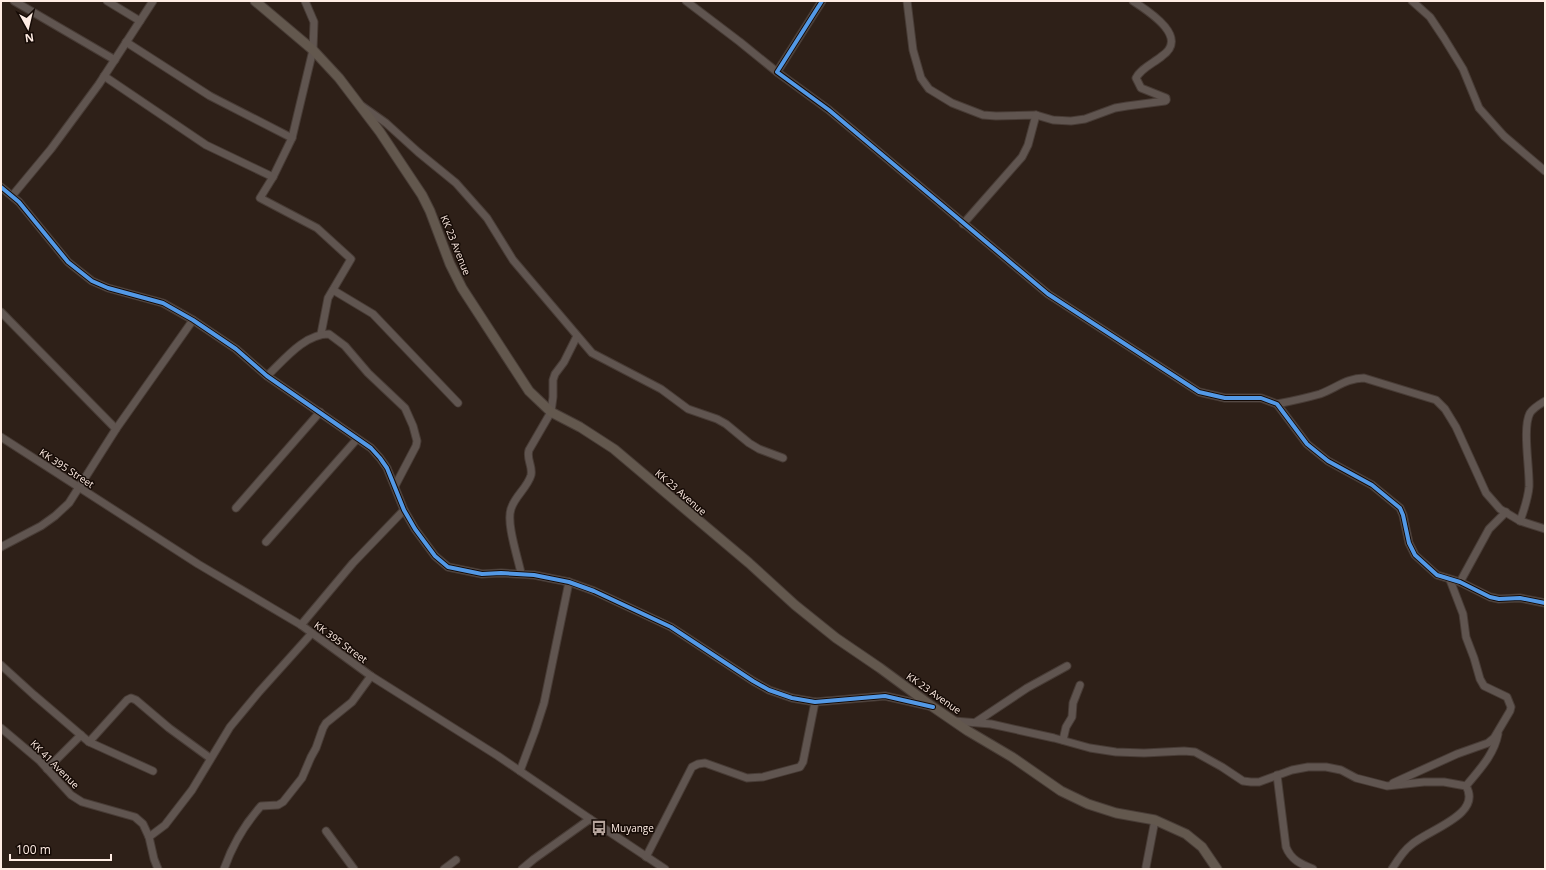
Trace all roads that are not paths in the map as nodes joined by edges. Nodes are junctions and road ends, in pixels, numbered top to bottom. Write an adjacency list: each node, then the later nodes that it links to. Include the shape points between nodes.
1 (14, 1): 14 (street)
2 (106, 1): 11 (street)
3 (153, 1): 11 (street)
4 (255, 1): 13 (main road, KK 23 Avenue)
5 (305, 1): 13 (street, via 314,22)
6 (686, 1): 15 (street)
7 (822, 1): 15 (street)
8 (907, 1): 18 (street, via 913,50 921,78 929,89 952,103 983,115)
9 (1133, 1): 18 (street, via 1153,14 1166,28 1171,39 1171,47 1165,55 1139,73 1136,78 1141,88 1166,100 1115,108 1085,119 1071,121 1053,120)
10 (1412, 1): 20 (street, via 1430,17 1444,38 1463,69 1479,108 1504,136)
11 (140, 22): 12 (street)
12 (126, 42): 14 (street); 19 (street, via 210,96)
13 (313, 50): 17 (main road, KK 23 Avenue); 19 (street)
14 (115, 60): 16 (street)
15 (777, 72): 24 (street, via 829,110)
16 (104, 76): 21 (street, via 206,145); 23 (street, via 51,149)
17 (357, 102): 29 (street, via 386,123 456,183 487,218 513,260); 35 (main road, KK 23 Avenue, via 422,195 450,264 477,312 529,391)
18 (1036, 115): 24 (street, via 1022,157)
19 (292, 138): 21 (street)
20 (1545, 171)
21 (273, 177): 25 (street, via 260,198 317,228 351,259)
22 (1, 187): 23 (street)
23 (12, 196): 27 (street, via 68,262 92,281 163,303)
24 (963, 224): 33 (street, via 1048,294 1199,392 1225,398 1262,398)
25 (333, 290): 28 (street, via 328,298); 32 (street, via 374,314)
26 (1, 312): 36 (street)
27 (193, 320): 30 (street, via 236,349); 36 (street)
28 (322, 334): 30 (street, via 296,348); 40 (street, via 329,334 345,346 368,373 405,408 410,418 416,436 416,446)
29 (577, 336): 35 (street, via 555,374); 39 (street, via 592,353 660,390 688,409 726,424 749,443)
30 (267, 376): 34 (street)
31 (1545, 401): 45 (street, via 1531,411 1529,416 1526,439 1529,487)
32 (458, 404)
33 (1277, 404): 44 (street, via 1322,393 1357,378 1436,400 1456,427 1486,492 1500,509); 50 (street, via 1307,444 1328,461 1372,485 1400,508 1409,543 1415,555 1437,575)
34 (320, 412): 38 (street); 42 (street)
35 (551, 412): 49 (street, via 528,453 532,470 530,478 510,509 511,530); 61 (main road, KK 23 Avenue, via 614,449 749,563 795,606)
36 (116, 429): 41 (street)
37 (1, 437): 41 (street, KK 395 Street, via 69,479)
38 (357, 439): 40 (street, via 380,458); 47 (street)
39 (783, 458)
40 (395, 486): 43 (street)
41 (79, 488): 48 (street, via 69,503 55,516); 54 (street, KK 395 Street, via 204,568)
42 (236, 508)
43 (404, 510): 49 (street, via 435,556 448,567 482,574); 54 (street, via 353,563)
44 (1506, 512): 45 (street); 52 (street, via 1489,529)
45 (1520, 521): 46 (street)
46 (1545, 529)
47 (266, 542)
48 (1, 547)
49 (521, 573): 51 (street)
50 (1450, 580): 52 (street); 65 (street, via 1461,609 1466,637 1480,679 1484,686 1507,698 1511,707)
51 (569, 582): 60 (street, via 671,627 769,690); 72 (street, via 544,703)
52 (1460, 582): 53 (street, via 1490,597 1520,598)
53 (1545, 603)
54 (301, 625): 55 (street, KK 395 Street)
55 (312, 633): 58 (street, KK 395 Street); 69 (street, via 230,727)
56 (1, 664): 66 (street)
57 (1067, 666): 63 (street, via 1027,688)
58 (371, 676): 72 (street, KK 395 Street); 84 (street, via 352,702 322,728 302,778 283,802 278,805 261,806 246,825)
59 (1080, 685): 67 (street)
60 (815, 702): 61 (street, via 885,696); 80 (street, via 800,767 763,777 747,778 705,763 692,767)
61 (933, 707): 62 (main road, KK 23 Avenue)
62 (954, 721): 63 (street); 77 (main road, KK 23 Avenue, via 1061,791 1088,804 1116,813)
63 (976, 722): 67 (street)
64 (1, 728): 70 (street, KK 41 Avenue)
65 (1499, 730): 74 (street, via 1488,743); 75 (street, via 1490,756)
66 (81, 735): 68 (street); 70 (street)
67 (1063, 740): 73 (street, via 1116,752 1195,752 1243,781 1259,782)
68 (89, 742): 69 (street, via 131,698); 71 (street)
69 (210, 758): 79 (street, via 177,811 165,825)
70 (47, 769): 79 (street, KK 41 Avenue, via 71,795 82,802 135,817 143,824)
71 (153, 771)
72 (520, 771): 76 (street, KK 395 Street)
73 (1277, 775): 74 (street, via 1308,767 1326,767); 90 (street, via 1289,855 1297,862)
74 (1386, 786): 75 (street, via 1444,782)
75 (1466, 786): 91 (street, via 1469,798 1464,810 1411,844)
76 (590, 819): 80 (street, KK 395 Street); 87 (street)
77 (1155, 820): 82 (street); 89 (main road, KK 23 Avenue, via 1186,834 1202,847)
78 (326, 831): 85 (street)
79 (149, 837): 83 (street, KK 41 Avenue)
80 (646, 857): 88 (street, KK 395 Street)
81 (456, 860): 86 (street)
82 (1146, 867)
83 (158, 869)
84 (224, 869)
85 (354, 869)
86 (444, 869)
87 (522, 869)
88 (665, 869)
89 (1217, 869)
90 (1313, 869)
91 (1392, 869)

